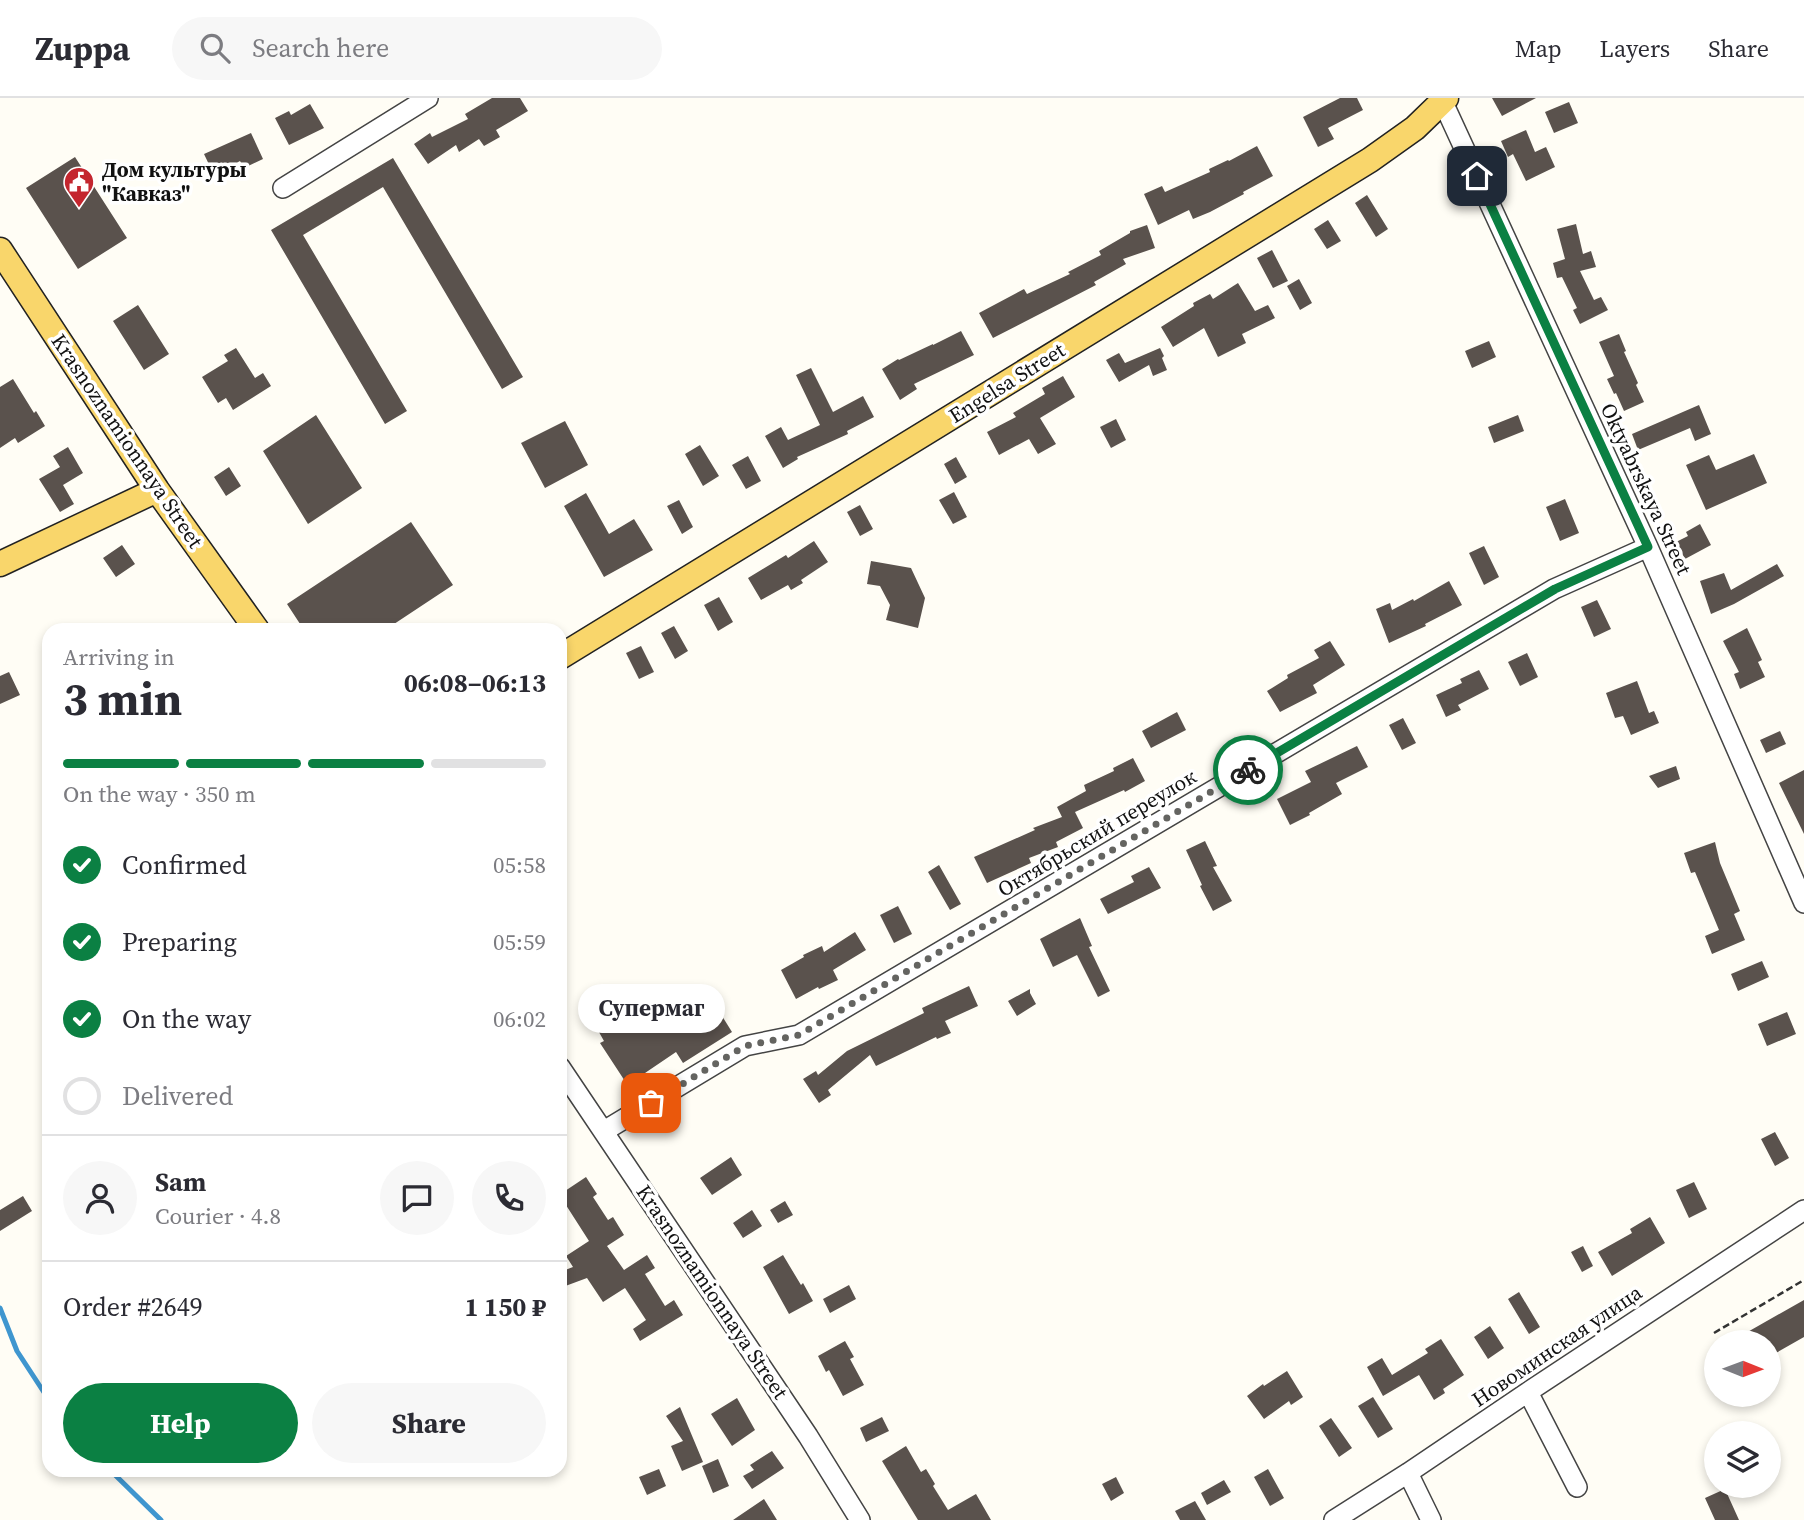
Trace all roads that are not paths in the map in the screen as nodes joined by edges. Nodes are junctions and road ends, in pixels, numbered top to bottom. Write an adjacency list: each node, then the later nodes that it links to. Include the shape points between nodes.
1 (429, 98): 3 (street)
2 (1443, 99): 6 (street, Oktyabrskaya Street); 9 (main road, Engelsa Street, via 1415,128 1370,160)
3 (283, 188)
4 (0, 250): 5 (main road, Krasnoznamionnaya Street)
5 (158, 490): 7 (main road); 8 (main road, Krasnoznamionnaya Street)
6 (1648, 547): 10 (street, Oktyabrskaya Street); 12 (street, Октябрьский переулок, via 1555,589 799,1035 745,1046)
7 (0, 564)
8 (252, 623)
9 (567, 653)
10 (1804, 902)
11 (567, 1076): 12 (street, Krasnoznamionnaya Street)
12 (604, 1131): 17 (street, Krasnoznamionnaya Street)
13 (1804, 1210): 14 (street, Новоминская улица)
14 (1528, 1392): 15 (street, Новоминская улица); 16 (street)
15 (1408, 1474): 18 (street, Новоминская улица); 19 (street)
16 (1577, 1487)
17 (860, 1520)
18 (1334, 1520)
19 (1431, 1520)

